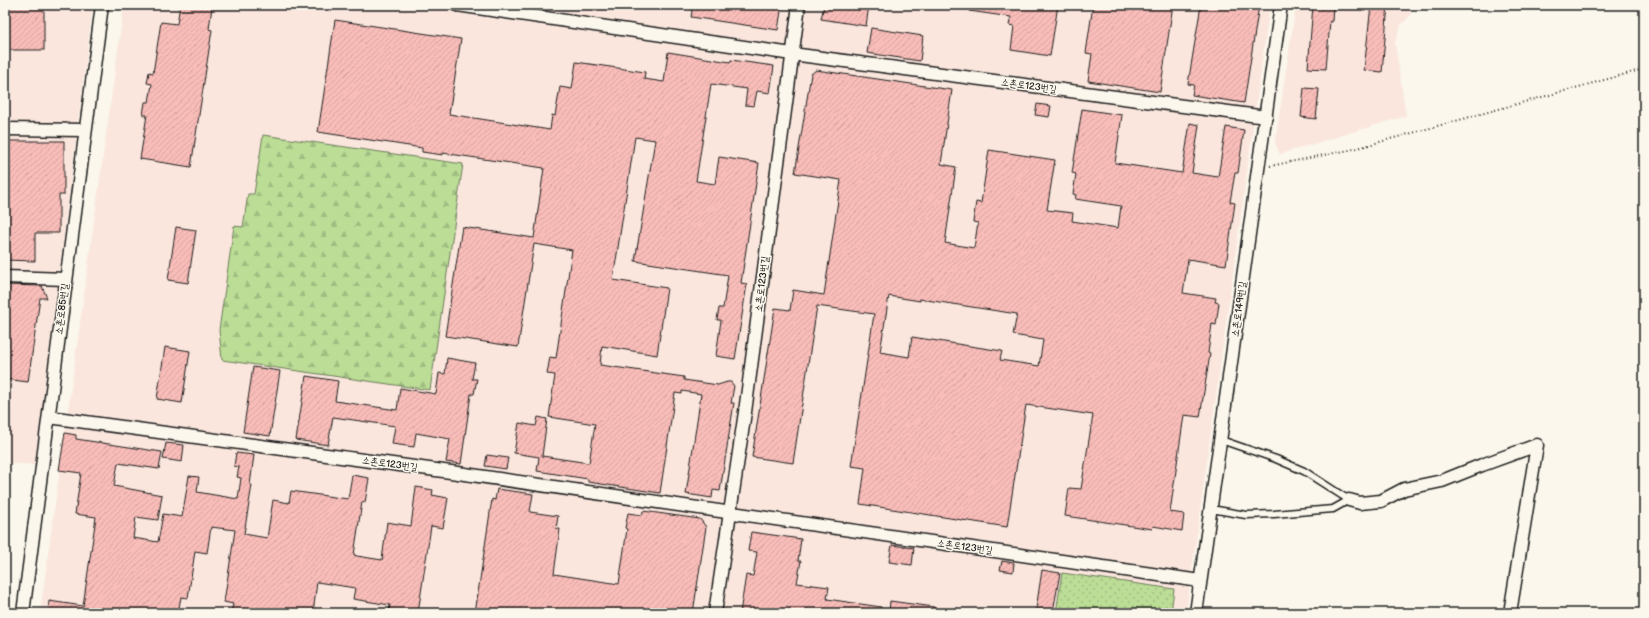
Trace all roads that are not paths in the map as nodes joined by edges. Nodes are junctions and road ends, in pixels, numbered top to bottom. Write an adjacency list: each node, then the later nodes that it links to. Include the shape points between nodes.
1 (102, 5): 8 (street, 소촌로85번길)
2 (457, 5): 5 (street, 소촌로123번길)
3 (799, 5): 5 (street, 소촌로123번길)
4 (1281, 5): 6 (street, 소촌로149번길)
5 (792, 54): 6 (street, 소촌로123번길); 15 (street, 소촌로123번길)
6 (1266, 117): 12 (street, 소촌로149번길)
7 (5, 129): 8 (street)
8 (85, 130): 10 (street, 소촌로85번길)
9 (5, 277): 10 (street)
10 (66, 279): 11 (street, 소촌로85번길)
11 (49, 417): 15 (street, 소촌로123번길); 17 (street, 소촌로85번길)
12 (1221, 440): 13 (lane, via 1304,471); 14 (street, 소촌로149번길)
13 (1349, 500): 14 (lane, via 1333,509 1274,514 1246,515); 20 (street, via 1360,503 1381,501 1404,489 1442,481 1538,445)
14 (1211, 509): 16 (street, 소촌로149번길)
15 (731, 513): 16 (street, 소촌로123번길); 18 (street, 소촌로123번길)
16 (1200, 581): 19 (street, 소촌로149번길)
17 (23, 613)
18 (715, 613)
19 (1196, 613)
20 (1510, 613)

